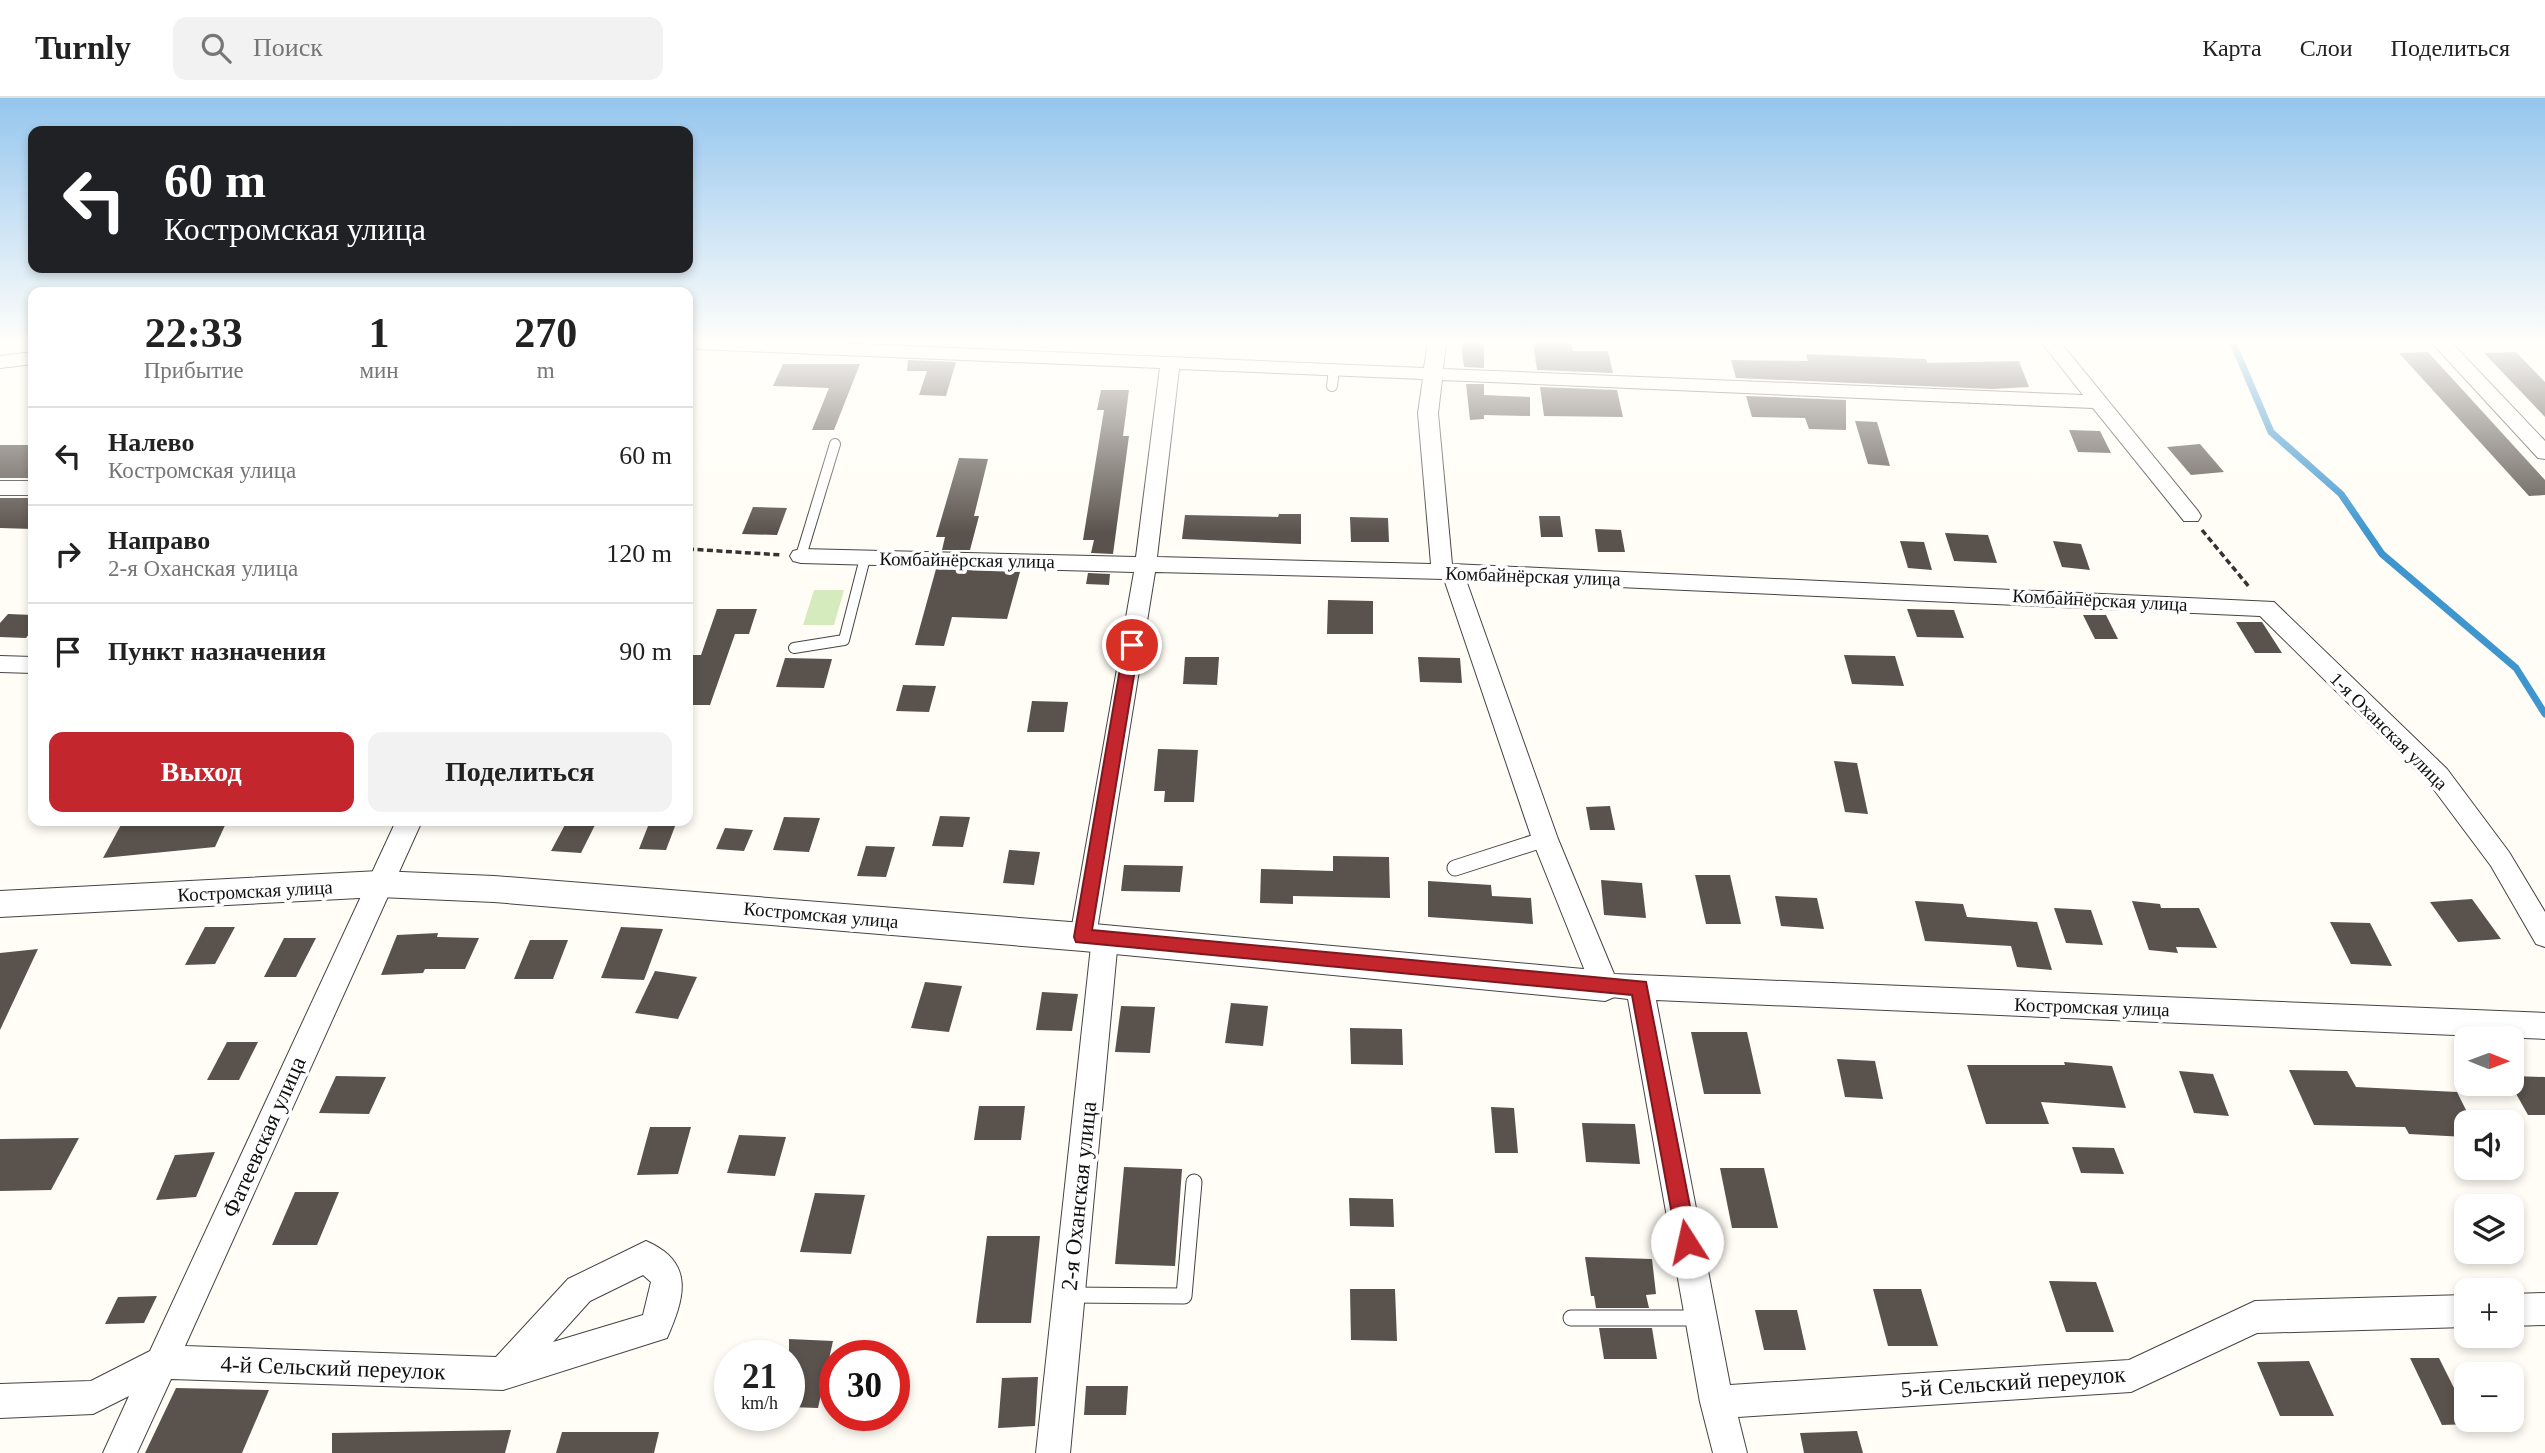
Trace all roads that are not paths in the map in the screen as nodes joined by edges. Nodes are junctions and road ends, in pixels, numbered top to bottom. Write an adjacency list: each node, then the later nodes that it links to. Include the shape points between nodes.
1 (1165, 406): 12 (street, 2-я Оханская улица)
2 (1428, 406): 13 (street)
3 (2100, 406): 9 (street)
4 (2501, 406): 6 (street)
5 (835, 444): 10 (lane)
6 (2545, 453)
7 (0, 488): 8 (street)
8 (28, 488)
9 (2191, 516)
10 (800, 556): 11 (street, Комбайнёрская улица)
11 (865, 558): 12 (street, Комбайнёрская улица); 15 (lane, via 844,640)
12 (1146, 563): 13 (street, Комбайнёрская улица); 24 (street, 2-я Оханская улица)
13 (1447, 572): 14 (street, Комбайнёрская улица); 19 (street)
14 (2266, 608): 23 (street, 1-я Оханская улица, via 2438,776 2500,859)
15 (794, 648)
16 (0, 664): 17 (street)
17 (28, 665)
18 (407, 826): 21 (street, Фатеевская улица)
19 (1545, 839): 20 (lane); 25 (street)
20 (1455, 868)
21 (379, 884): 22 (street, Костромская улица); 24 (street, Костромская улица, via 494,888); 35 (street, Фатеевская улица)
22 (0, 904)
23 (2545, 936)
24 (1094, 938): 25 (street, Костромская улица); 29 (street, 2-я Оханская улица)
25 (1605, 986): 26 (street, Костромская улица)
26 (1640, 988): 27 (street, Костромская улица); 34 (street)
27 (2545, 1026)
28 (1194, 1182): 29 (lane, via 1184,1296)
29 (1069, 1295): 40 (street, 2-я Оханская улица)
30 (2545, 1308): 31 (street)
31 (2524, 1309)
32 (2454, 1311): 38 (street, 5-й Сельский переулок, via 2255,1317 2131,1376)
33 (1571, 1318): 34 (lane)
34 (1701, 1318): 38 (street)
35 (162, 1362): 36 (street, 4-й Сельский переулок); 37 (street, via 93,1397); 39 (street, Фатеевская улица)
36 (503, 1374): 36 (street, 4-й Сельский переулок, via 579,1290 646,1257 668,1276 656,1327)
37 (0, 1401)
38 (1717, 1402): 41 (street)
39 (120, 1453)
40 (1053, 1453)
41 (1730, 1453)

